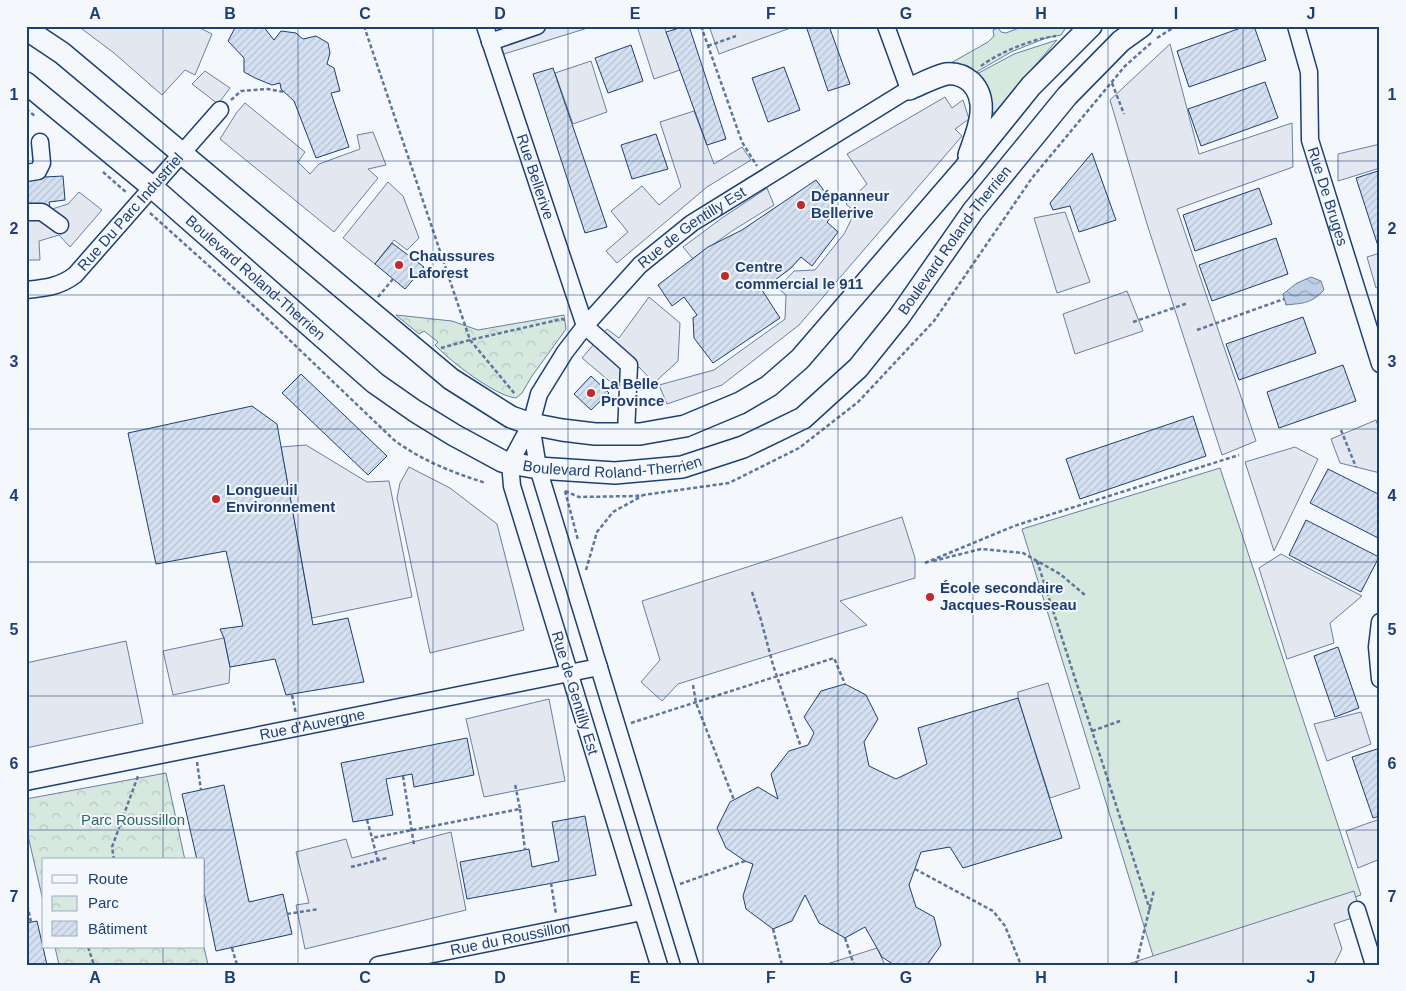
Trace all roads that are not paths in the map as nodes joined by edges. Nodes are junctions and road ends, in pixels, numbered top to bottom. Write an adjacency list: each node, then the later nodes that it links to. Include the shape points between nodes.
1 (536, 26): 7 (street)
2 (886, 26): 9 (street)
3 (1142, 26): 24 (main road, Boulevard Roland-Therrien, via 1121,41 1067,96 973,211 900,317 858,368 803,418 743,447 682,468 614,473)
4 (1296, 26): 20 (street, Rue De Bruges, via 1309,72 1310,140)
5 (26, 29): 12 (main road, Boulevard Roland-Therrien, via 62,54)
6 (1084, 29): 13 (main road, Boulevard Roland-Therrien, via 1031,86)
7 (488, 34): 19 (street, Rue Bellerive)
8 (26, 83): 15 (main road, Boulevard Roland-Therrien)
9 (909, 89): 13 (main road, via 945,74 954,74 966,78 980,94 981,115); 19 (street, Rue de Gentilly Est, via 692,223 640,265)
10 (220, 110): 12 (street, Rue Du Parc Industriel)
11 (40, 142): 14 (street, via 42,163 38,171)
12 (182, 154): 15 (street, Rue Du Parc Industriel); 21 (main road, Boulevard Roland-Therrien, via 451,379 510,417)
13 (964, 169): 22 (main road, Boulevard Roland-Therrien, via 800,359 769,386 740,403 685,426)
14 (26, 173)
15 (145, 195): 18 (street, Rue Du Parc Industriel, via 74,275 51,288); 23 (main road, Boulevard Roland-Therrien, via 375,383 454,435)
16 (26, 212): 17 (street, via 42,212)
17 (60, 225)
18 (26, 290)
19 (585, 326): 21 (street, Rue de Gentilly Est, via 539,394); 22 (street, via 629,365)
20 (1380, 364)
21 (531, 424): 22 (main road, Boulevard Roland-Therrien, via 569,431); 23 (street, Rue de Gentilly Est); 24 (street, Rue de Gentilly Est)
22 (626, 434)
23 (510, 463): 24 (main road, Boulevard Roland-Therrien); 27 (street, Rue de Gentilly Est, via 512,486)
24 (538, 468): 26 (street, Rue de Gentilly Est)
25 (1379, 625): 28 (street)
26 (599, 667): 27 (street, Rue d'Auvergne); 34 (street, Rue de Gentilly Est)
27 (569, 673): 29 (street, Rue d'Auvergne); 31 (street, Rue de Gentilly Est)
28 (1380, 680)
29 (26, 782)
30 (1357, 910): 35 (street)
31 (642, 912): 32 (street, Rue du Roussillon); 33 (street, Rue de Gentilly Est)
32 (378, 965)
33 (659, 965)
34 (690, 965)
35 (1374, 965)

